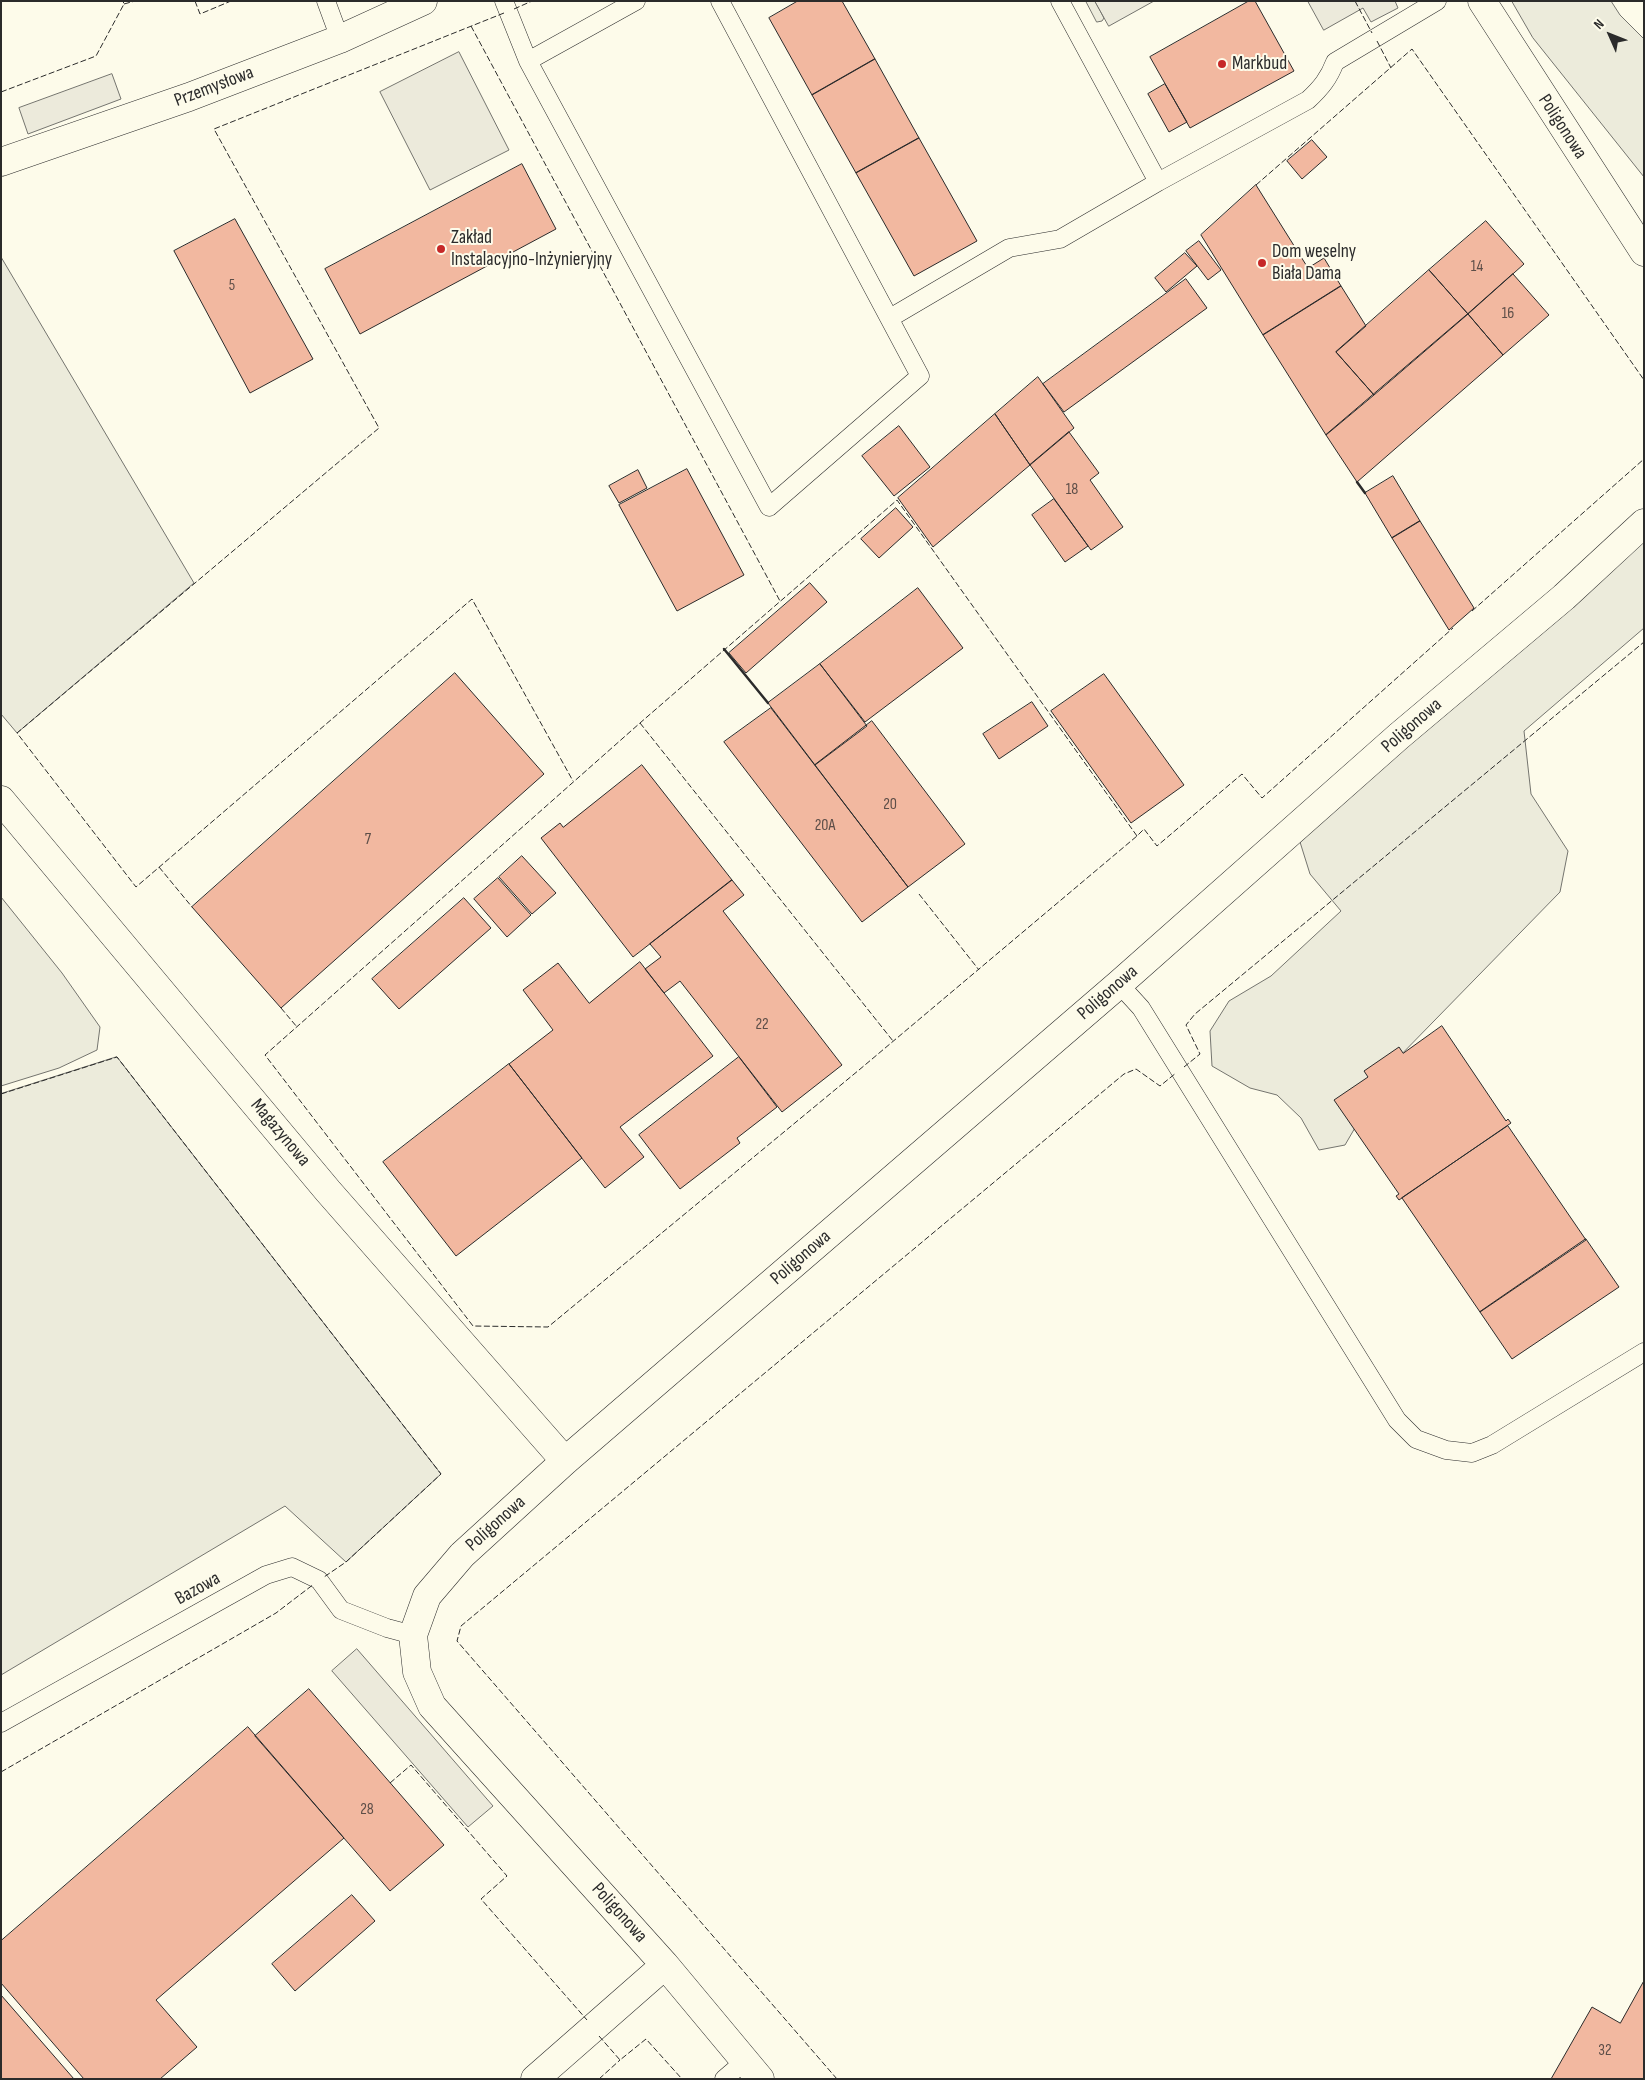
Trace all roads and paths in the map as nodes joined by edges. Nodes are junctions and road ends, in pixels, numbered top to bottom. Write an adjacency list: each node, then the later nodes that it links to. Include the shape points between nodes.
1 (326, 1): 9 (lane)
2 (423, 1): 9 (street, Przemysłowa)
3 (504, 1): 10 (lane)
4 (636, 1): 10 (lane)
5 (720, 1): 14 (lane)
6 (1060, 1): 12 (lane)
7 (1437, 1): 12 (lane, via 1335,62 1322,87 1308,100)
8 (1482, 1): 13 (street, Poligonowa)
9 (340, 39): 11 (street, Przemysłowa, via 189,97)
10 (528, 61): 14 (lane, via 769,507 920,376)
11 (1, 162)
12 (1158, 182): 14 (lane, via 1060,239 1009,248)
13 (1644, 252)
14 (890, 318)
15 (1644, 523): 17 (street, Poligonowa, via 1564,597 1399,736)
16 (1, 800): 19 (street, Magazynowa, via 328,1191)
17 (1119, 984): 18 (lane, via 1141,1008 1397,1420 1416,1439 1446,1450 1472,1453 1492,1445); 19 (street, Poligonowa)
18 (1644, 1352)
19 (565, 1461): 20 (street, Poligonowa, via 462,1555 427,1596)
20 (413, 1635): 21 (lane, Bazowa, via 341,1610 319,1580 292,1567 266,1575); 22 (street, Poligonowa, via 417,1672 432,1706)
21 (1, 1723)
22 (665, 1965): 23 (street, Poligonowa); 24 (street)
23 (752, 2070): 25 (lane)
24 (535, 2079)
25 (724, 2079)

